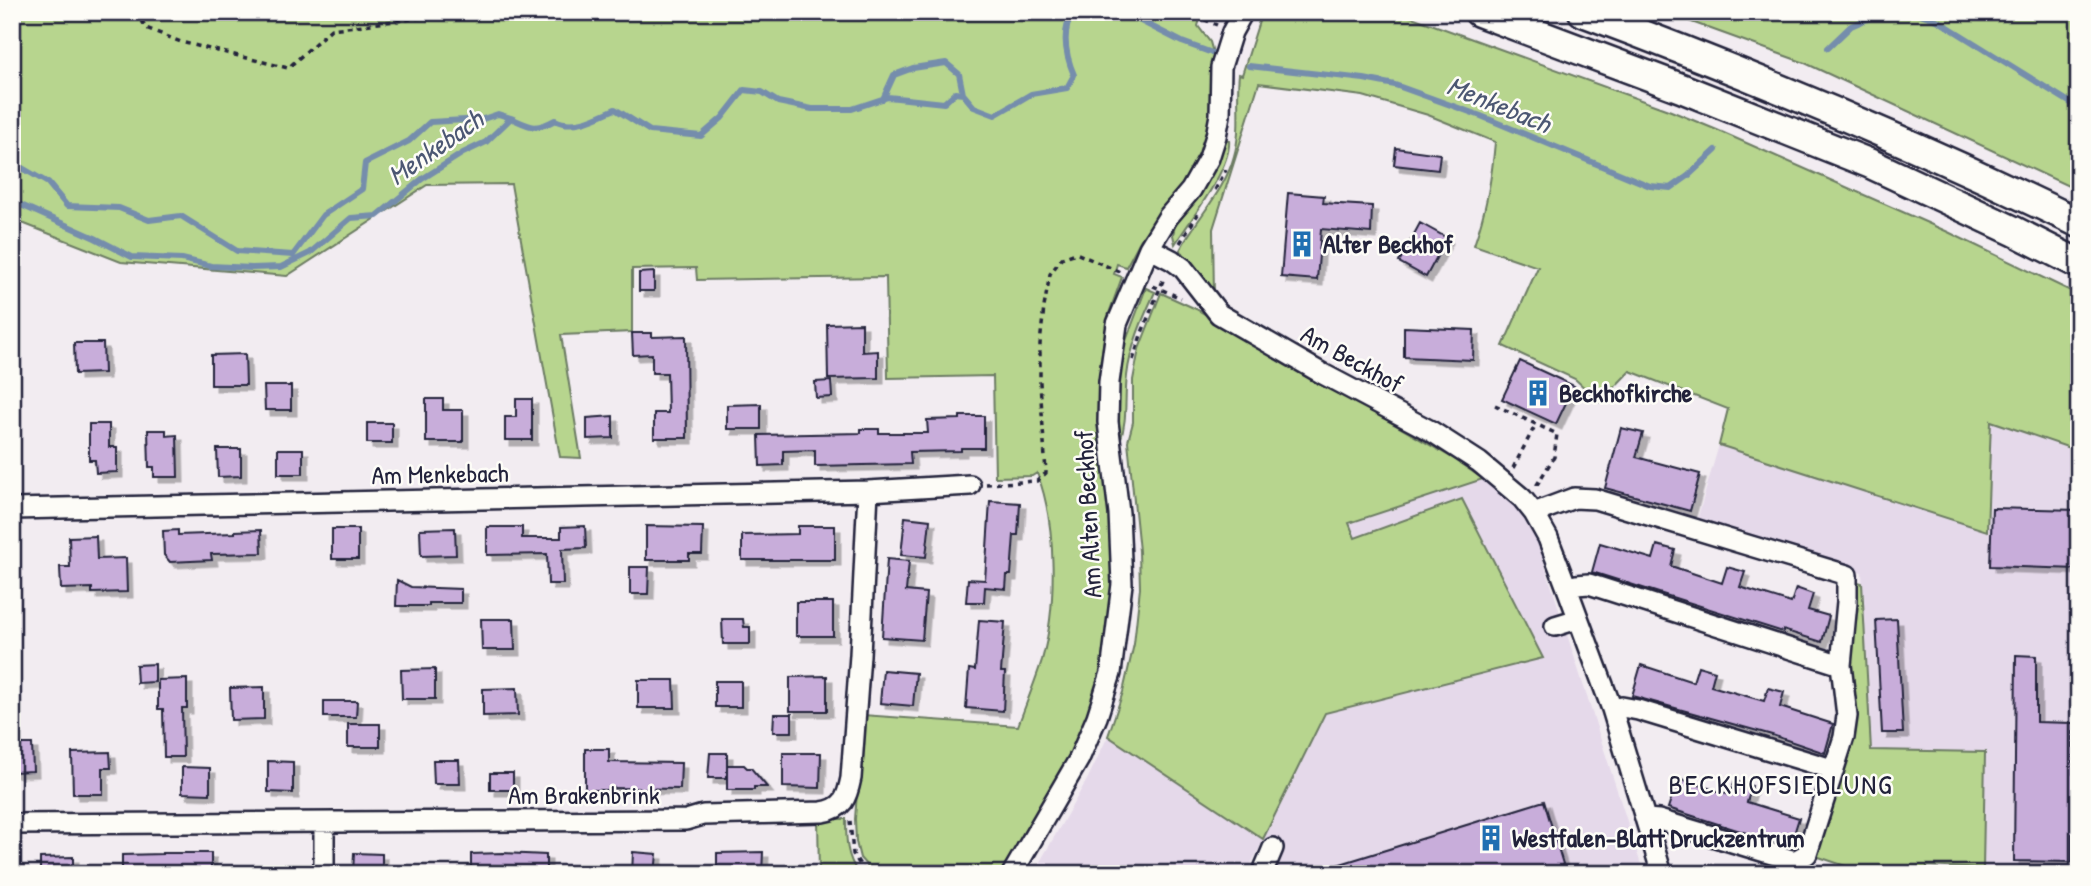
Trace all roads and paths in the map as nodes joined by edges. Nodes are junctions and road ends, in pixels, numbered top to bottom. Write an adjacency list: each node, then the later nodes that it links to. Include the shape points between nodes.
1 (137, 12): 2 (path, via 146,28 181,42 288,68 331,29)
2 (468, 12)
3 (1186, 12): 7 (path)
4 (1243, 12): 7 (street, Am Alten Beckhof)
5 (1479, 12): 10 (highway, via 1871,164)
6 (1584, 12): 8 (highway, via 1863,122)
7 (1232, 32): 9 (street, Am Alten Beckhof, via 1221,67 1216,136 1201,175)
8 (2079, 223)
9 (1149, 248): 11 (street, Am Alten Beckhof); 15 (street, Am Beckhof, via 1183,268 1219,314 1431,431)
10 (2079, 264)
11 (1135, 278): 12 (path, via 1160,289); 16 (path, via 1076,253 1062,258 1050,274 1040,344 1046,473 1037,481); 33 (street, Am Alten Beckhof, via 1117,324 1109,382 1108,422 1122,584 1111,673 1079,759)
12 (1131, 372)
13 (1495, 405): 14 (path)
14 (1536, 424): 15 (path); 18 (path, via 1557,434 1553,457)
15 (1505, 482): 18 (street, Am Beckhof)
16 (970, 485): 17 (street, Am Menkebach)
17 (868, 491): 19 (street, Am Menkebach); 26 (street, via 850,778)
18 (1528, 505): 20 (street, Am Beckhof, via 1548,538); 23 (street, via 1595,499 1847,575)
19 (12, 509)
20 (1567, 587): 21 (street, Am Beckhof); 23 (street, via 1589,584)
21 (1578, 619): 22 (street); 24 (street, Am Beckhof)
22 (1555, 626)
23 (1841, 665): 25 (street, via 1847,716)
24 (1612, 709): 25 (street, via 1638,709); 27 (street, Am Beckhof)
25 (1832, 769): 27 (street, via 1807,854 1795,861)
26 (842, 804): 28 (street, Am Brakenbrink, via 822,812 703,815 686,820); 32 (path, via 850,816 853,854)
27 (1646, 818): 35 (street, Am Beckhof)
28 (324, 823): 29 (street, Am Brakenbrink); 31 (street)
29 (12, 824)
30 (1273, 848): 34 (street)
31 (324, 874)
32 (866, 874)
33 (1012, 874)
34 (1262, 874)
35 (1662, 874)

